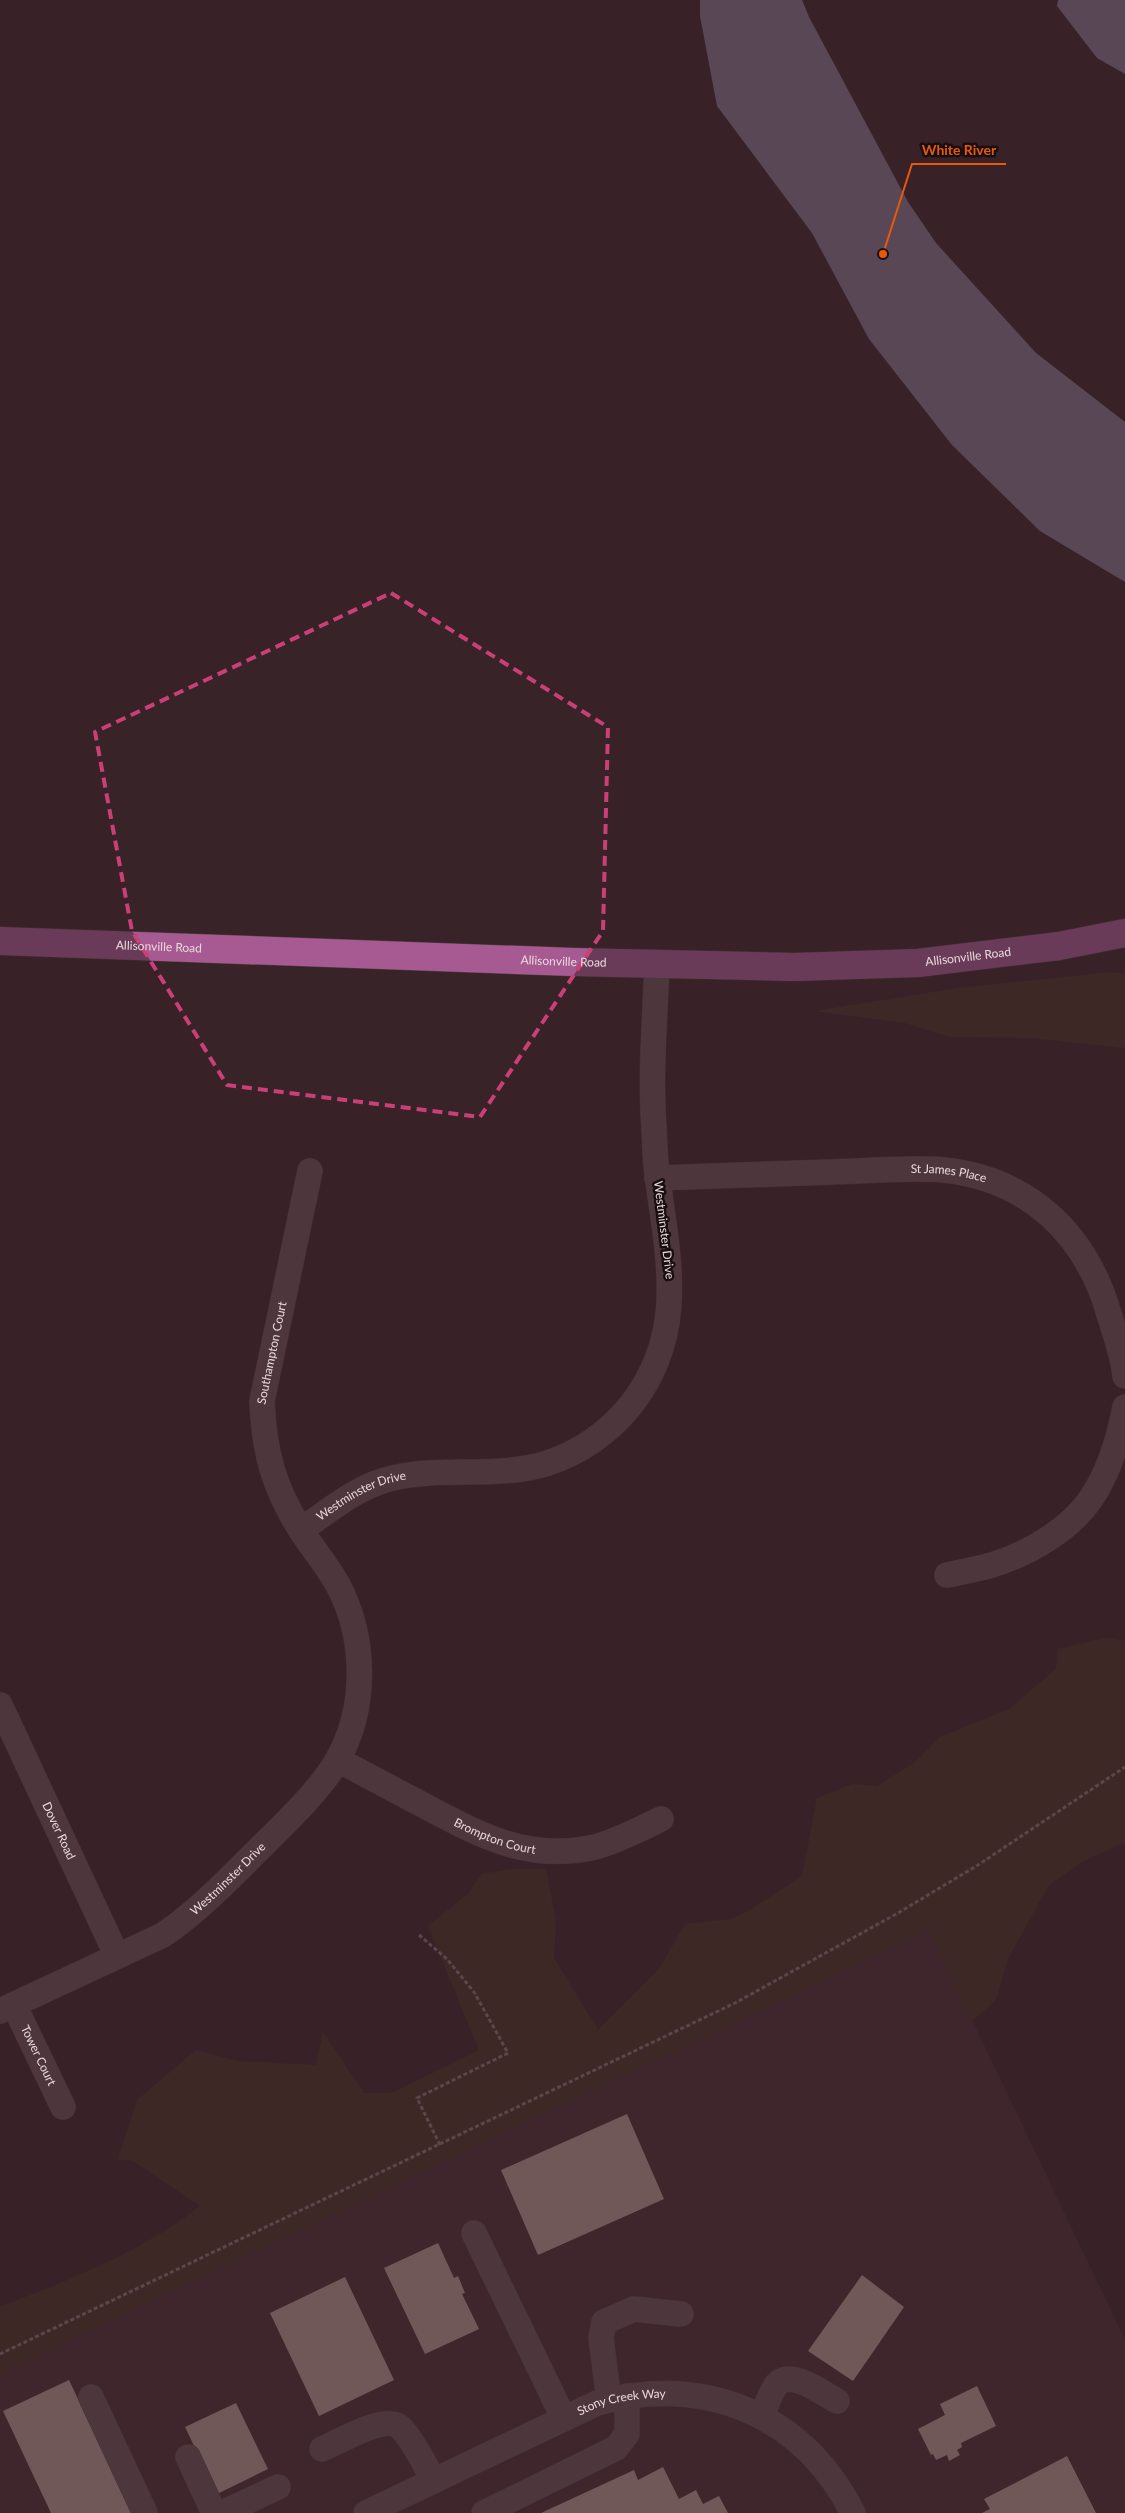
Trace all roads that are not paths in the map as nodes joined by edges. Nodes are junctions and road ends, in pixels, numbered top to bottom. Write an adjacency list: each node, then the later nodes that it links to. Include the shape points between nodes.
1 (1125, 933): 3 (main road, Allisonville Road, via 1059,946 918,963 794,967)
2 (0, 941): 3 (main road, Allisonville Road)
3 (657, 964): 5 (street, Westminster Drive, via 652,1105)
4 (310, 1171): 8 (street, Southampton Court, via 262,1401 263,1429 274,1481)
5 (657, 1178): 6 (street, St James Place, via 943,1170 997,1182 1046,1211 1081,1251 1095,1274 1106,1304); 8 (street, Westminster Drive, via 670,1266 669,1318 652,1371 621,1418 574,1453 546,1464 392,1478 370,1486)
6 (1125, 1376)
7 (1125, 1407): 9 (street, via 1109,1464 1090,1500 1067,1524 1032,1549 993,1564)
8 (301, 1530): 11 (street, Westminster Drive, via 338,1585 358,1641 356,1712)
9 (948, 1575)
10 (0, 1704): 13 (street, Dover Road)
11 (338, 1760): 12 (street, Brompton Court, via 476,1833 534,1851 595,1847); 13 (street, Westminster Drive, via 275,1833 178,1925)
12 (662, 1819)
13 (116, 1956): 14 (street, Westminster Drive)
14 (7, 2008): 15 (street, Tower Court)
15 (63, 2107)
16 (474, 2233): 22 (street)
17 (681, 2314): 19 (street, via 634,2308 604,2322 601,2338)
18 (91, 2397): 27 (street)
19 (618, 2398): 21 (street, Stony Creek Way, via 650,2393 692,2394 729,2402); 22 (street, Stony Creek Way); 31 (street, via 627,2434 616,2448)
20 (837, 2401): 21 (street, via 795,2379 783,2379 776,2386)
21 (762, 2417): 32 (street, Stony Creek Way, via 806,2448 823,2467)
22 (564, 2419): 25 (street, Stony Creek Way)
23 (322, 2449): 25 (street, via 376,2424 390,2423 400,2427)
24 (188, 2457): 28 (street)
25 (434, 2481): 30 (street, Stony Creek Way)
26 (278, 2487): 29 (street)
27 (145, 2513)
28 (214, 2513)
29 (222, 2513)
30 (366, 2513)
31 (484, 2513)
32 (853, 2513)

